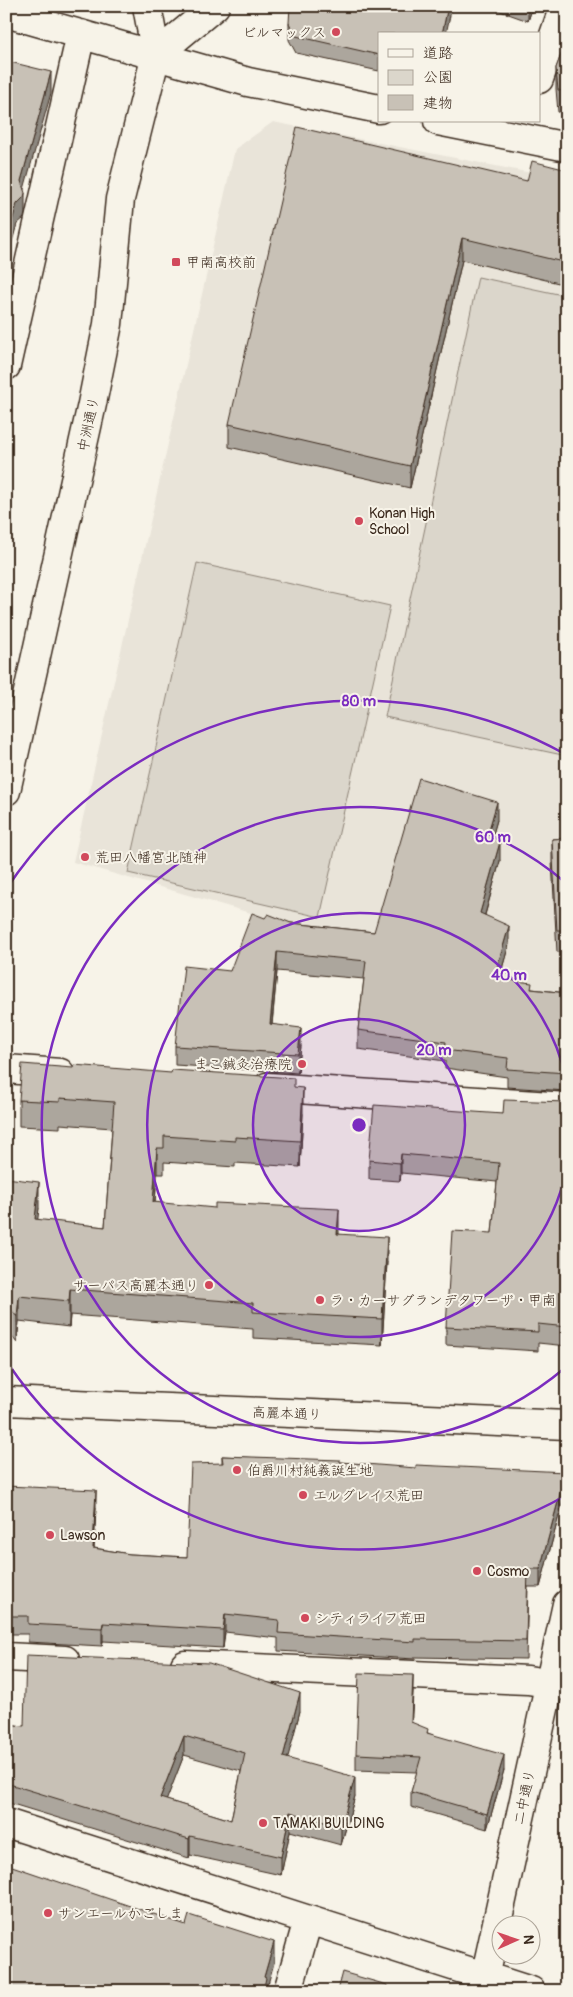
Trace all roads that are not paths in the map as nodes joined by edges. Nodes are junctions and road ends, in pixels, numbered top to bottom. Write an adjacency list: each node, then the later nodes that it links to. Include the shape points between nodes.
1 (146, 6): 6 (street, 中洲通り)
2 (215, 6): 6 (street)
3 (564, 6): 7 (street)
4 (6, 14): 5 (street)
5 (81, 34): 6 (street); 12 (street)
6 (156, 55): 8 (street, via 248,82); 13 (street, 中洲通り, via 120,199 108,324 92,404)
7 (540, 76)
8 (378, 109)
9 (447, 122): 10 (street)
10 (522, 130): 11 (street)
11 (567, 147)
12 (6, 366)
13 (8, 780)
14 (6, 1069): 15 (street)
15 (86, 1075)
16 (242, 1085): 17 (street)
17 (567, 1106)
18 (6, 1401): 19 (street, 高麗本通り)
19 (567, 1425)
20 (567, 1604): 24 (street, 二中通り)
21 (6, 1658): 22 (street)
22 (95, 1661)
23 (163, 1664): 24 (street, via 528,1680)
24 (557, 1685): 27 (street, 二中通り)
25 (6, 1823): 26 (street)
26 (308, 1920): 27 (street); 28 (street)
27 (484, 1983): 29 (street)
28 (288, 1991)
29 (531, 1991)

